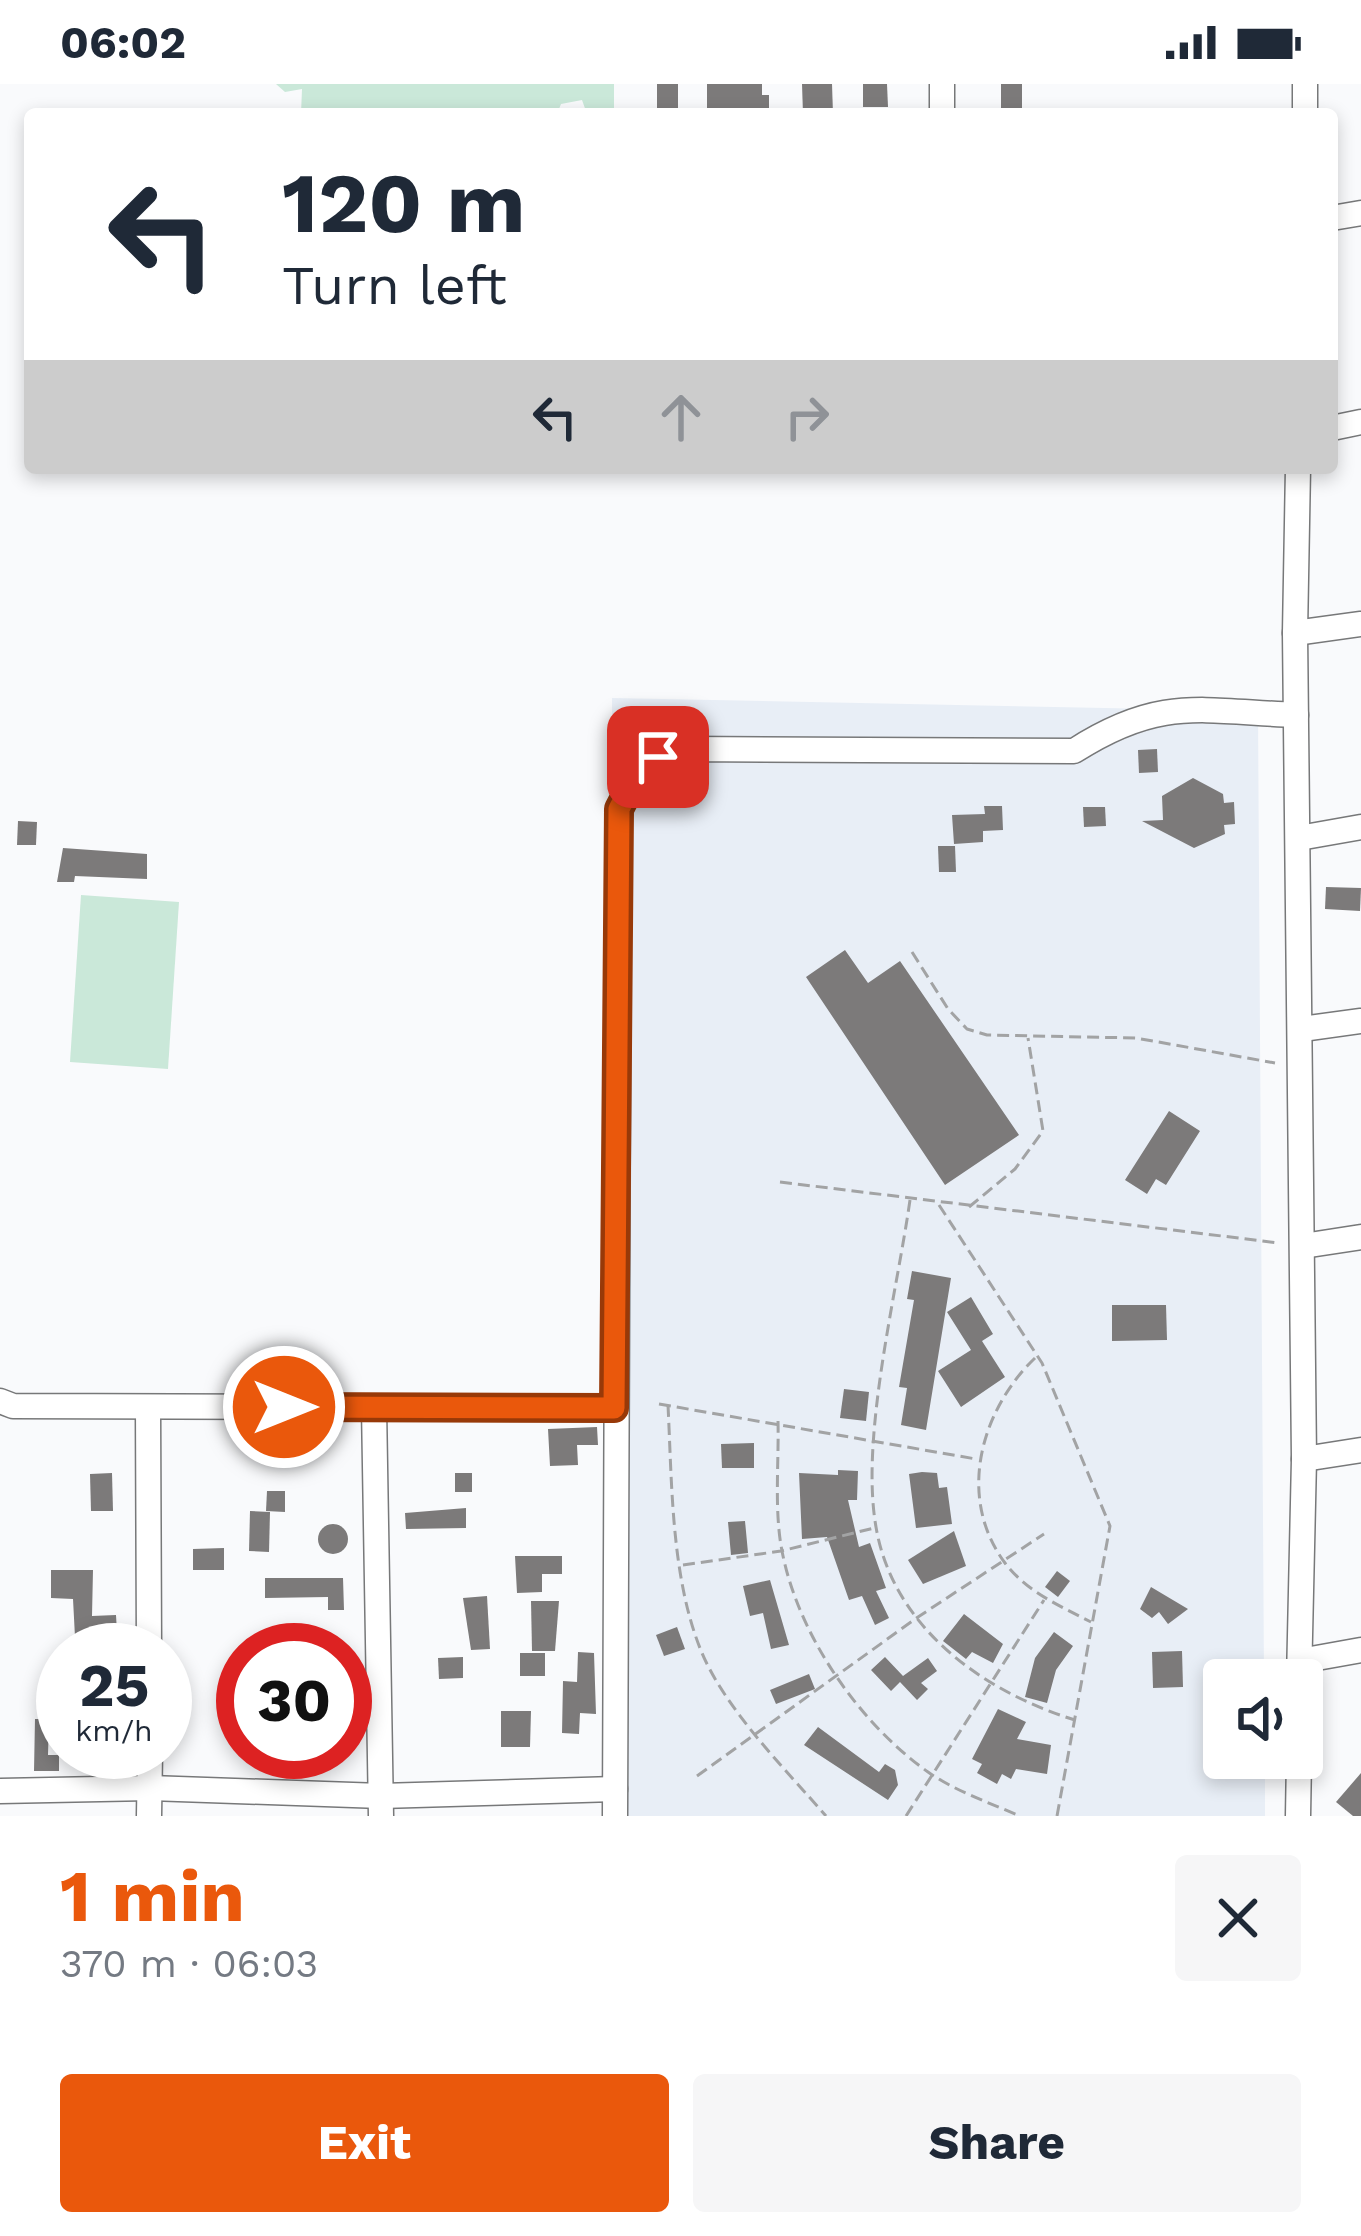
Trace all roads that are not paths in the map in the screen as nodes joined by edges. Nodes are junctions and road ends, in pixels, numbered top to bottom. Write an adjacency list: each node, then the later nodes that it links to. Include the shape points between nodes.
1 (1298, 474): 3 (street)
2 (1361, 623): 3 (street)
3 (1295, 633): 4 (street)
4 (1297, 715): 6 (street); 14 (street, via 1162,709 1074,751 685,749 645,769 619,809)
5 (1361, 827): 6 (street)
6 (1299, 838): 8 (street)
7 (1361, 1021): 8 (street)
8 (1302, 1029): 10 (street)
9 (1361, 1237): 10 (street)
10 (1303, 1246): 16 (street)
11 (0, 1402): 12 (street)
12 (148, 1407): 13 (street); 17 (street)
13 (374, 1407): 14 (street); 26 (street)
14 (614, 1408): 24 (street)
15 (1361, 1450): 16 (street)
16 (1304, 1459): 19 (street)
17 (149, 1623)
18 (1361, 1650): 20 (street)
19 (1299, 1659)
20 (1323, 1663)
21 (150, 1779): 23 (street)
22 (1298, 1779): 29 (street)
23 (150, 1788): 25 (street); 26 (street); 27 (street)
24 (615, 1789): 26 (street); 28 (street)
25 (0, 1791)
26 (381, 1806)
27 (149, 1816)
28 (615, 1816)
29 (1298, 1816)

